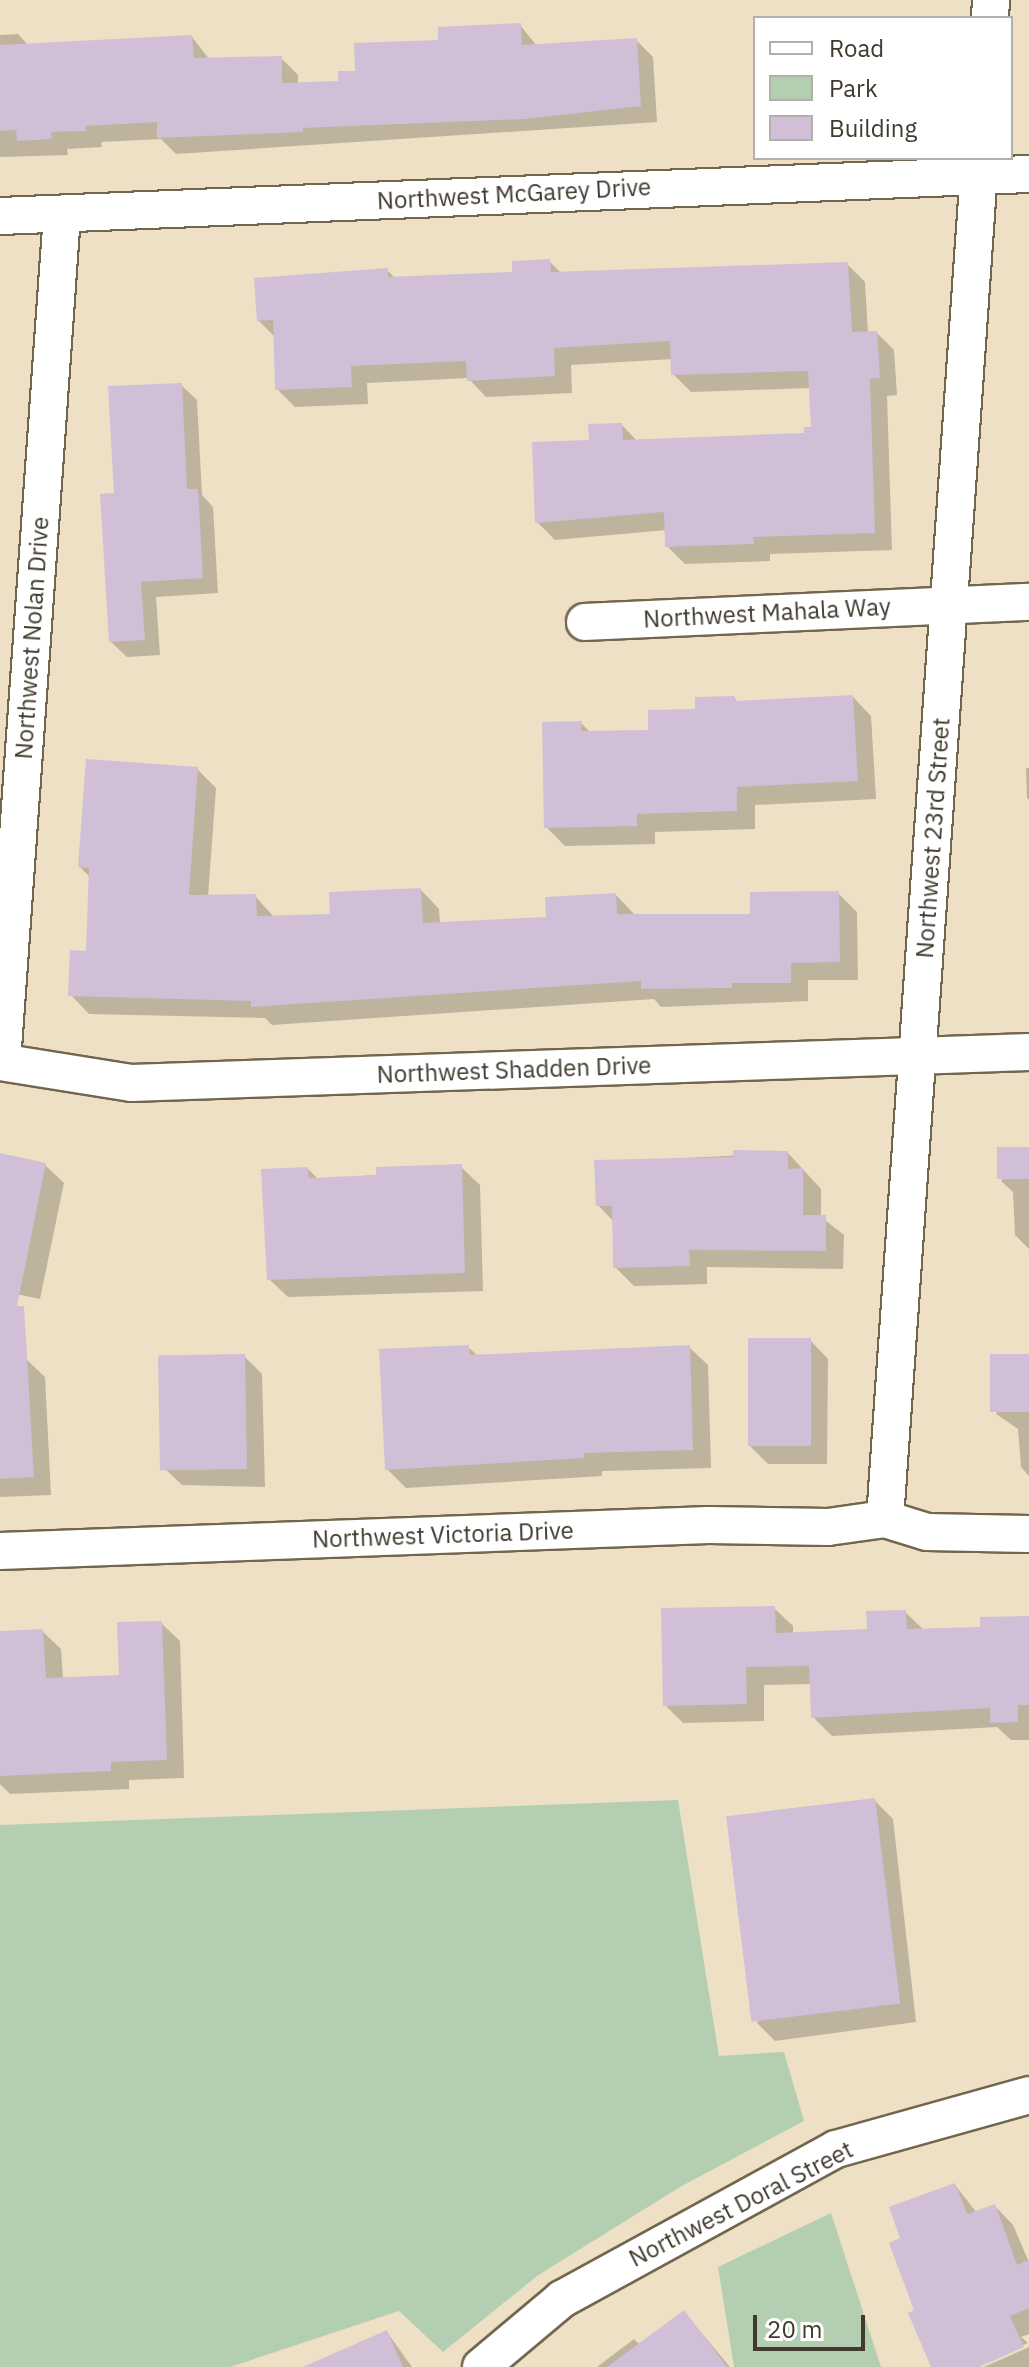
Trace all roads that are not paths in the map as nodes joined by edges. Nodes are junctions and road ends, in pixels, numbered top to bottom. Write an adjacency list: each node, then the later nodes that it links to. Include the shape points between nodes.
1 (980, 167): 2 (street, Northwest McGarey Drive); 3 (street, Northwest McGarey Drive); 6 (street, Northwest 23rd Street)
2 (1029, 174)
3 (62, 214): 4 (street, Northwest McGarey Drive); 10 (street, Northwest Nolan Drive)
4 (0, 216)
5 (1029, 602): 6 (street, Northwest Mahala Way)
6 (949, 604): 7 (street, Northwest Mahala Way); 9 (street, Northwest 23rd Street)
7 (585, 622)
8 (1029, 1052): 9 (street, Northwest Shadden Drive)
9 (918, 1056): 10 (street, Northwest Shadden Drive, via 131,1083); 11 (street, Northwest 23rd Street)
10 (1, 1062)
11 (885, 1519): 12 (street, via 927,1532); 13 (street, Northwest Victoria Drive, via 828,1527 709,1525)
12 (1029, 1534)
13 (0, 1551)
14 (1029, 2095): 15 (street, Northwest Doral Street, via 836,2149 562,2299)
15 (481, 2367)

